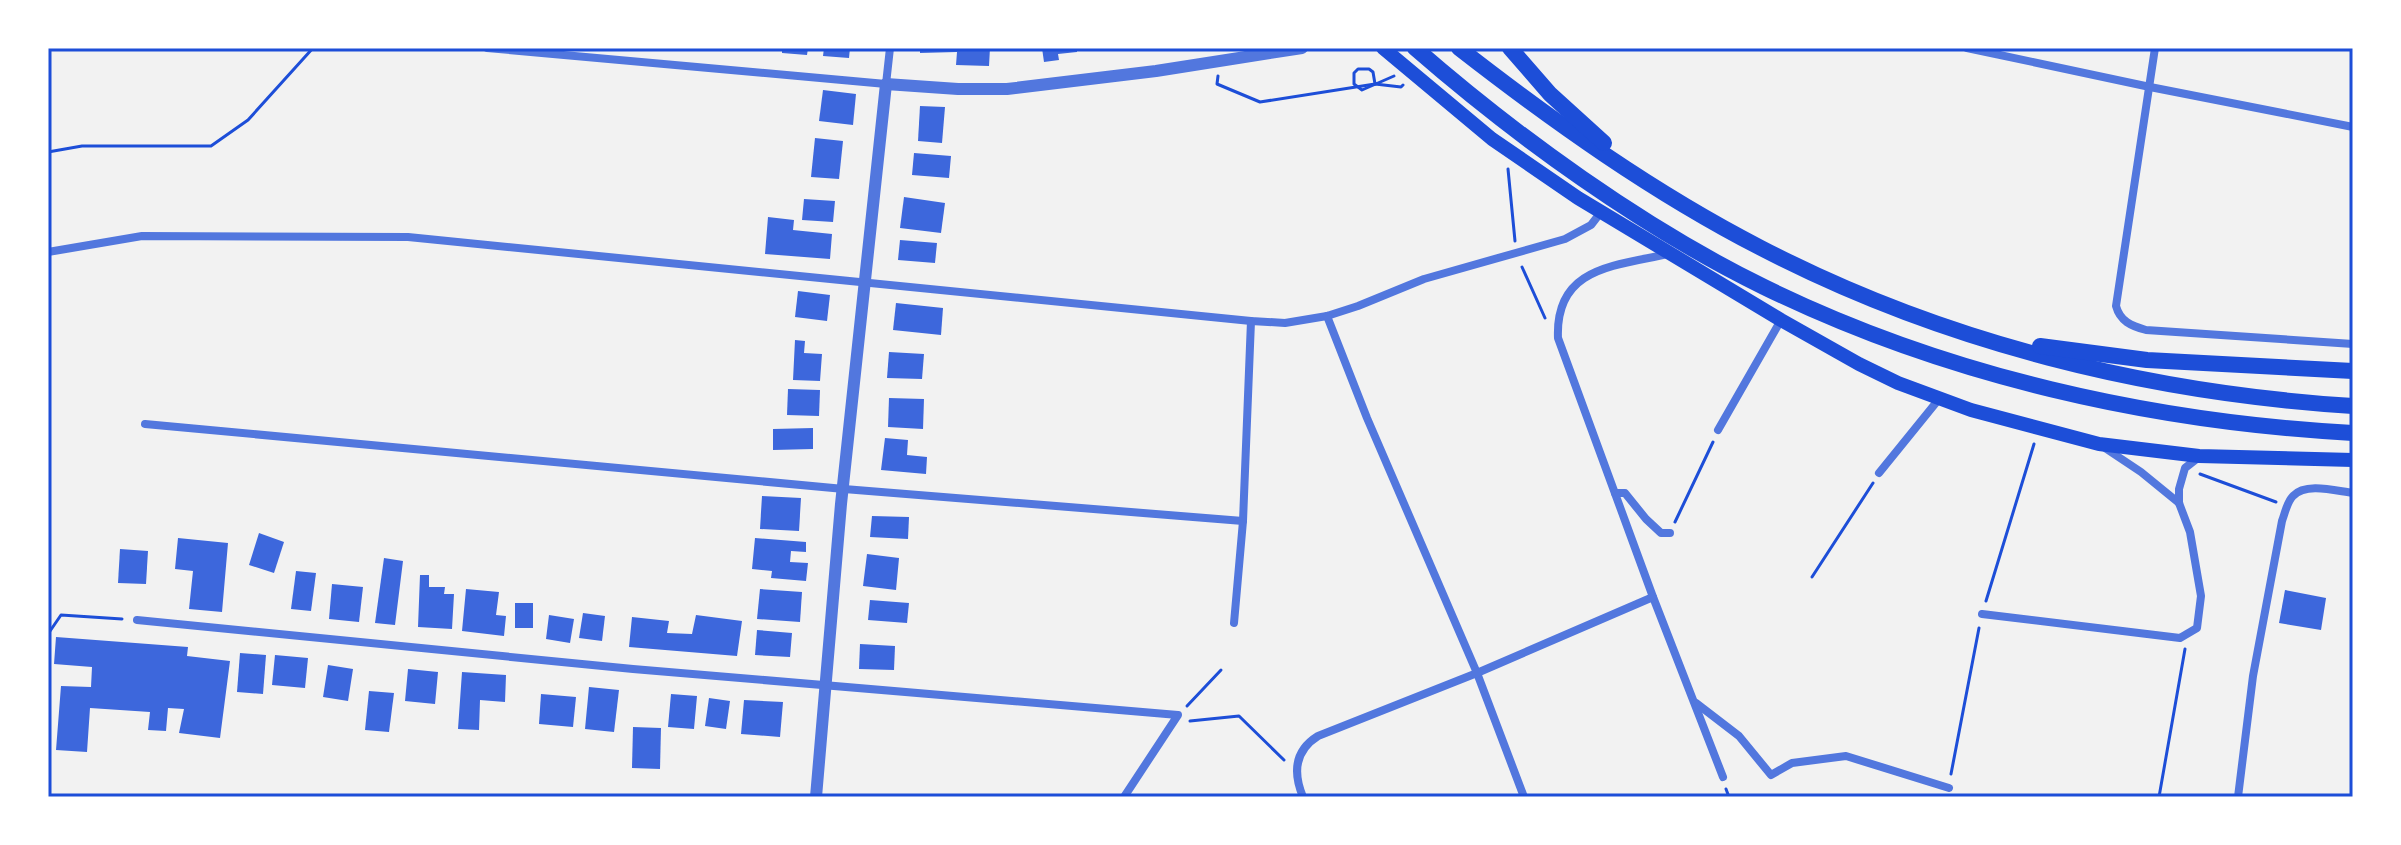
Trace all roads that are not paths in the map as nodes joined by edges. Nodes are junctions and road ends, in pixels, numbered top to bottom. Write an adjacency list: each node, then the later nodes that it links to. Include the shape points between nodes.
1 (487, 48): 10 (street)
2 (890, 48): 10 (street)
3 (1302, 48): 10 (street, via 1007,89)
4 (1383, 48): 14 (main road, via 1492,139)
5 (1415, 48): 28 (highway, via 1616,200 1791,300 1920,350 2054,389 2249,425)
6 (1459, 48): 13 (highway)
7 (1510, 48): 13 (highway, via 1550,94)
8 (1968, 48): 11 (street)
9 (2155, 48): 11 (street)
10 (886, 84): 17 (street)
11 (2150, 87): 12 (street); 22 (street, via 2116,306 2119,316 2146,330)
12 (2353, 127)
13 (1657, 188): 21 (highway, via 1787,261)
14 (1601, 212): 16 (main road); 18 (street, via 1591,225 1565,239 1424,279)
15 (48, 252): 17 (street, via 142,236 408,237)
16 (1669, 253): 19 (main road); 34 (street, via 1584,277 1571,287 1557,321 1558,338)
17 (865, 283): 20 (street); 33 (street)
18 (1327, 316): 20 (street, via 1285,323); 43 (street)
19 (1781, 320): 24 (main road, via 1859,364); 27 (street)
20 (1251, 321): 37 (street)
21 (1979, 337): 23 (highway, via 2147,360); 25 (highway, via 2171,385)
22 (2353, 344)
23 (2353, 371)
24 (1939, 399): 29 (main road); 32 (street)
25 (2353, 406)
26 (145, 424): 33 (street)
27 (1718, 430)
28 (2353, 433)
29 (2099, 444): 30 (main road); 36 (street)
30 (2199, 456): 31 (main road); 36 (street, via 2185,468)
31 (2353, 460)
32 (1879, 473)
33 (844, 489): 37 (street); 44 (street)
34 (1615, 493): 38 (street, via 1625,493 1661,533); 39 (street)
35 (2353, 493): 52 (street, via 2308,488 2294,494 2282,521 2253,676)
36 (2179, 503): 40 (street, via 2190,532 2201,596 2197,628 2180,638)
37 (1243, 521): 42 (street)
38 (1670, 533)
39 (1653, 597): 43 (street); 45 (street)
40 (1982, 614)
41 (137, 620): 44 (street)
42 (1234, 623)
43 (1477, 673): 50 (street, via 1308,742 1296,772); 51 (street)
44 (826, 686): 48 (street); 49 (street, via 1178,715)
45 (1694, 700): 46 (street); 47 (street, via 1739,736 1771,775 1792,763 1846,756)
46 (1723, 777)
47 (1949, 788)
48 (816, 797)
49 (1124, 797)
50 (1303, 797)
51 (1524, 797)
52 (2238, 797)

